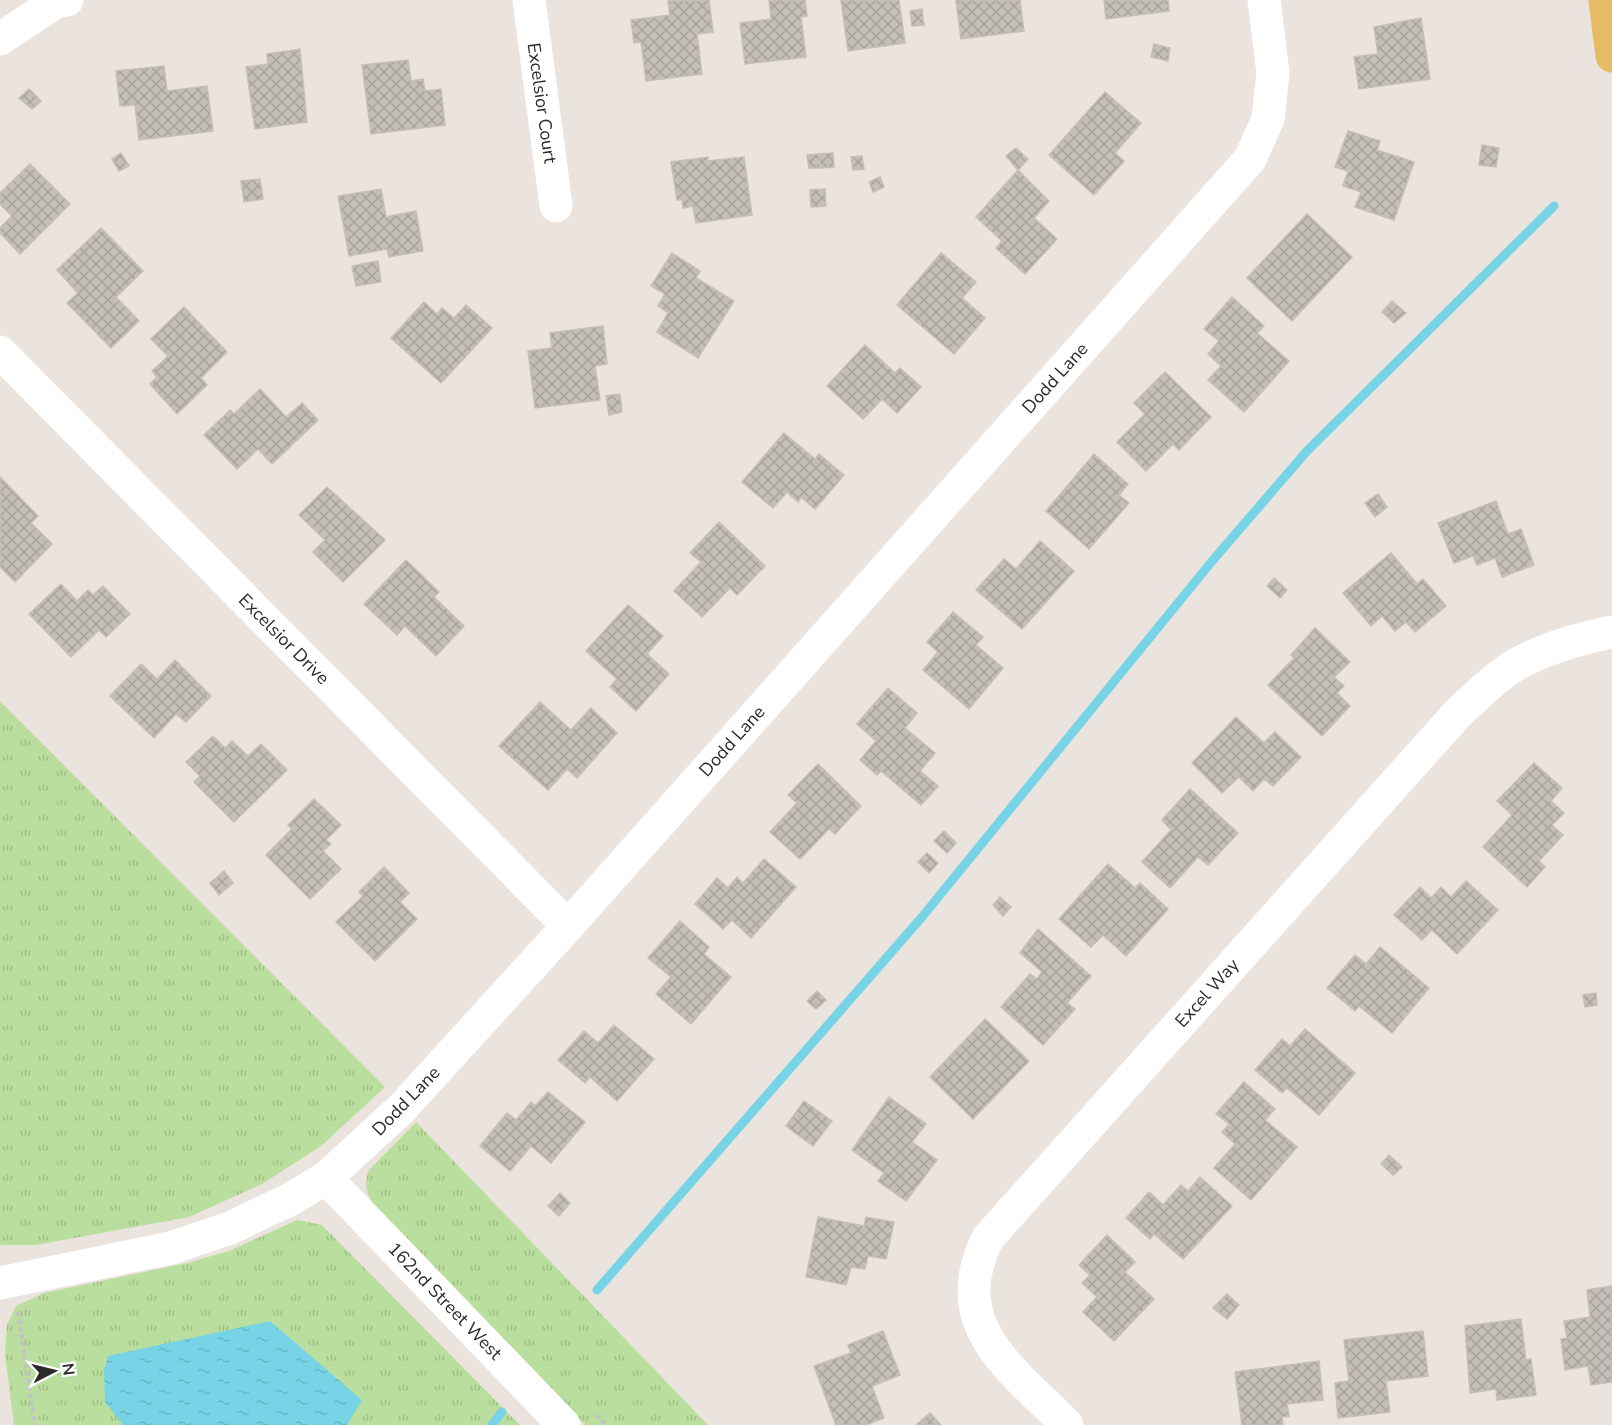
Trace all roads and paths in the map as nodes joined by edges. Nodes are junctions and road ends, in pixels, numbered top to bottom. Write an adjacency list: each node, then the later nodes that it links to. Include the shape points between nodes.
1 (67, 0): 5 (street, via 57,2)
2 (529, 0): 7 (street, Excelsior Court)
3 (1264, 0): 10 (street, Dodd Lane, via 1273,73 1268,119 1250,159)
4 (1605, 0): 6 (main road)
5 (0, 39)
6 (1612, 56)
7 (556, 206)
8 (0, 352): 10 (street, Excelsior Drive)
9 (1612, 632): 15 (street, Excel Way, via 1547,650 1511,668 1459,712 988,1238 974,1274 973,1295 984,1336)
10 (568, 926): 11 (street, Dodd Lane, via 402,1108)
11 (326, 1178): 12 (street, Dodd Lane, via 230,1228 171,1248); 14 (street, 162nd Street West)
12 (7, 1282): 13 (path)
13 (35, 1425)
14 (564, 1425)
15 (1067, 1425)

